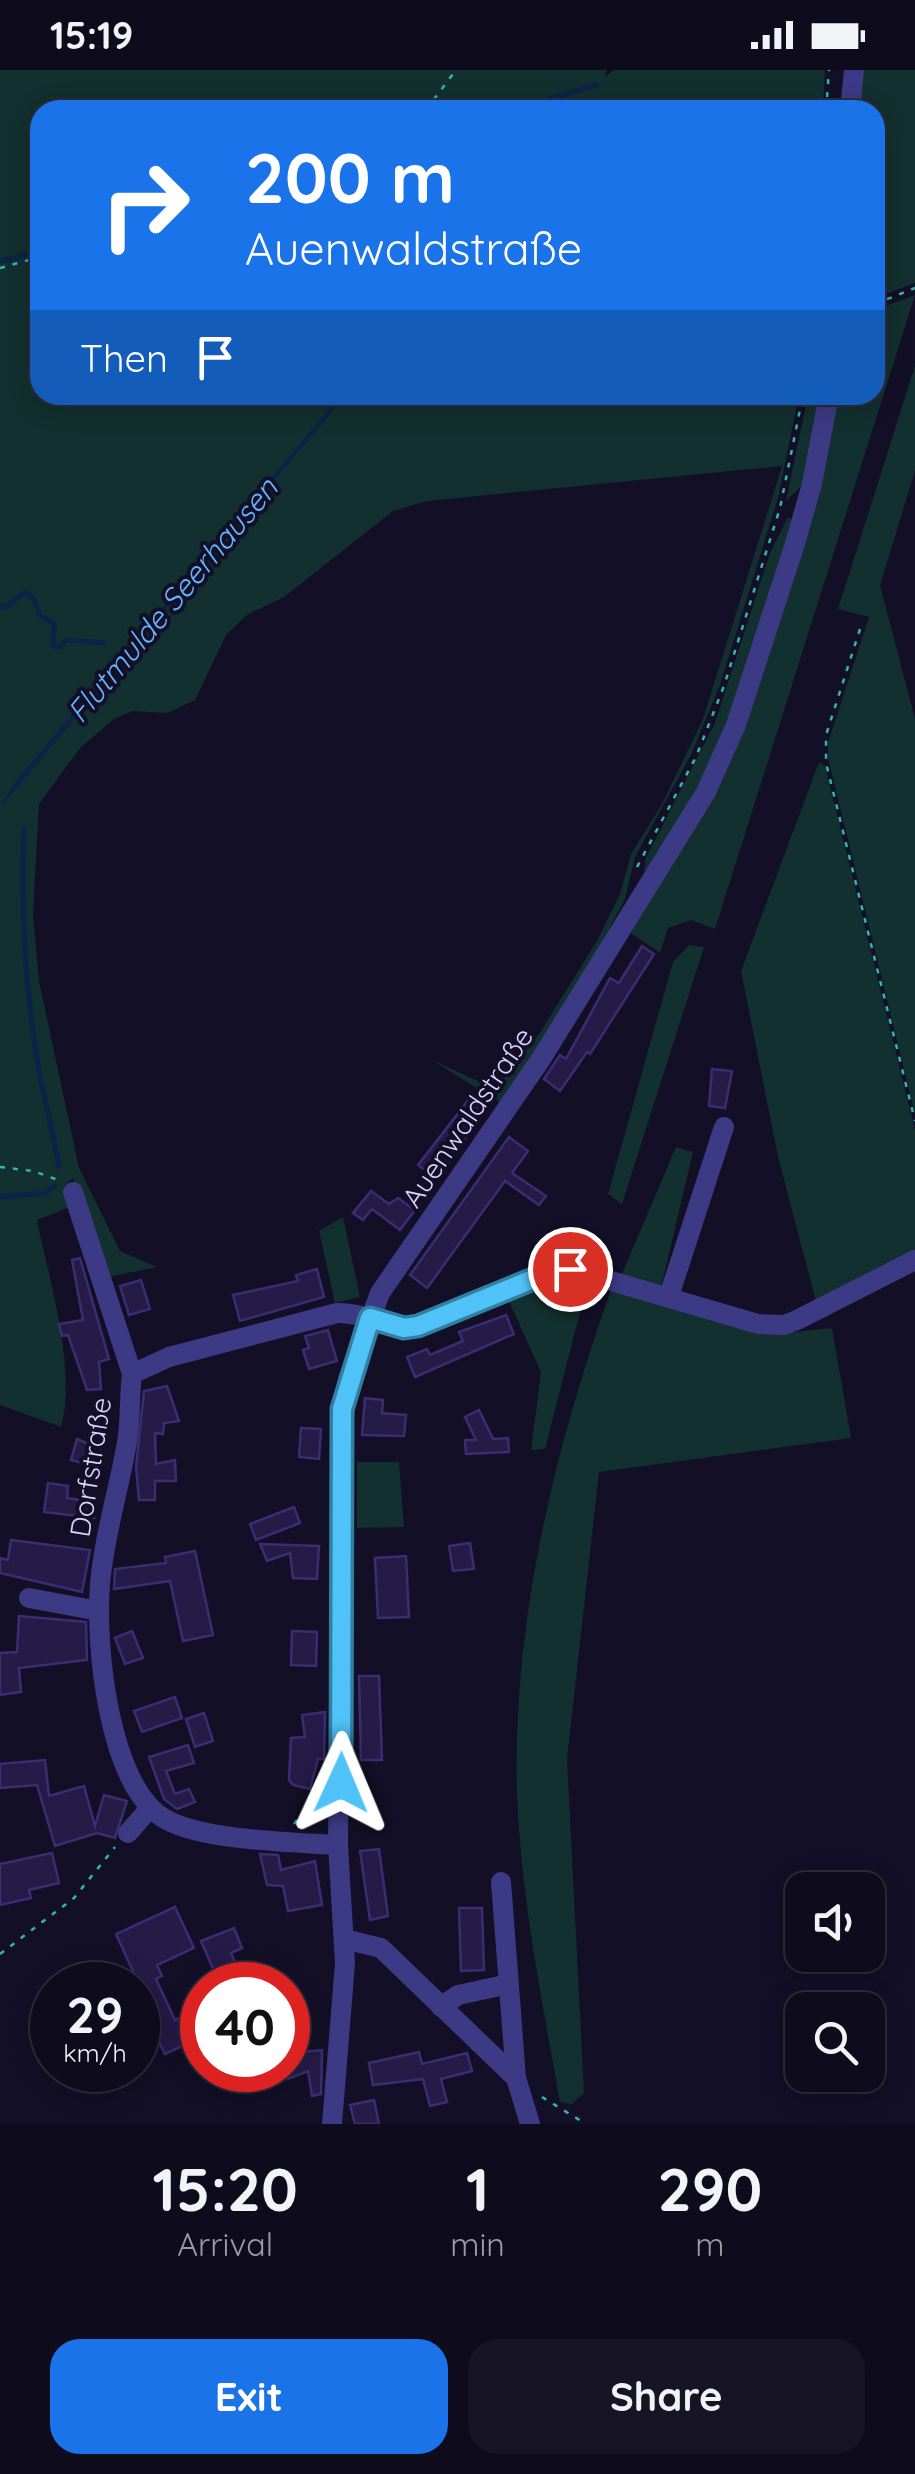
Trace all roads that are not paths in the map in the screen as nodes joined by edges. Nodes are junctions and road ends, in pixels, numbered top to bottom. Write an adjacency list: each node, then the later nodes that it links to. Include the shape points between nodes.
1 (854, 70): 2 (street)
2 (851, 100)
3 (827, 405): 8 (street, Auenwaldstraße, via 812,484 736,725 706,792 612,948 380,1292)
4 (724, 1127): 7 (street)
5 (74, 1192): 9 (street)
6 (915, 1260): 7 (street, via 784,1325 758,1324)
7 (670, 1296): 8 (street, via 570,1269 418,1326)
8 (370, 1318): 9 (street, Dorfstraße, via 337,1313); 14 (street, Auenwaldstraße, via 342,1409)
9 (132, 1374): 11 (street, Dorfstraße)
10 (29, 1598): 11 (street)
11 (99, 1612): 12 (street, Dorfstraße, via 114,1728)
12 (150, 1808): 13 (street); 14 (street, via 198,1831)
13 (128, 1833)
14 (338, 1845): 16 (street, Auenwaldstraße)
15 (501, 1882): 17 (street)
16 (344, 1940): 18 (street, via 381,1948); 20 (street, Auenwaldstraße)
17 (509, 1984): 18 (street, via 458,1995); 19 (street)
18 (441, 2007): 19 (street)
19 (516, 2078): 21 (street)
20 (332, 2124)
21 (530, 2124)

